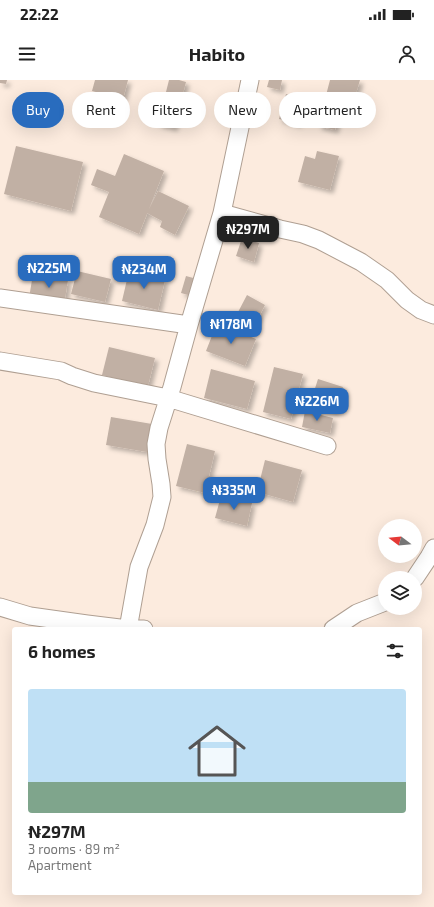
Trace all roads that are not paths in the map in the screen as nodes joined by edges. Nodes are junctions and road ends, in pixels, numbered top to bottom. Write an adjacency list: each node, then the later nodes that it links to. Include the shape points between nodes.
1 (250, 80): 2 (street)
2 (222, 213): 4 (street, via 319,240 361,262 387,280 407,300); 5 (street)
3 (0, 298): 5 (street)
4 (434, 315)
5 (189, 325): 7 (street)
6 (0, 361): 7 (street, via 61,371 94,384)
7 (168, 398): 8 (street); 14 (street, via 156,444 162,496 155,525 139,567)
8 (327, 446)
9 (434, 548): 10 (street)
10 (420, 571)
11 (378, 605): 15 (street, via 358,613)
12 (0, 607): 13 (street, via 30,616)
13 (112, 627)
14 (128, 627)
15 (336, 627)

